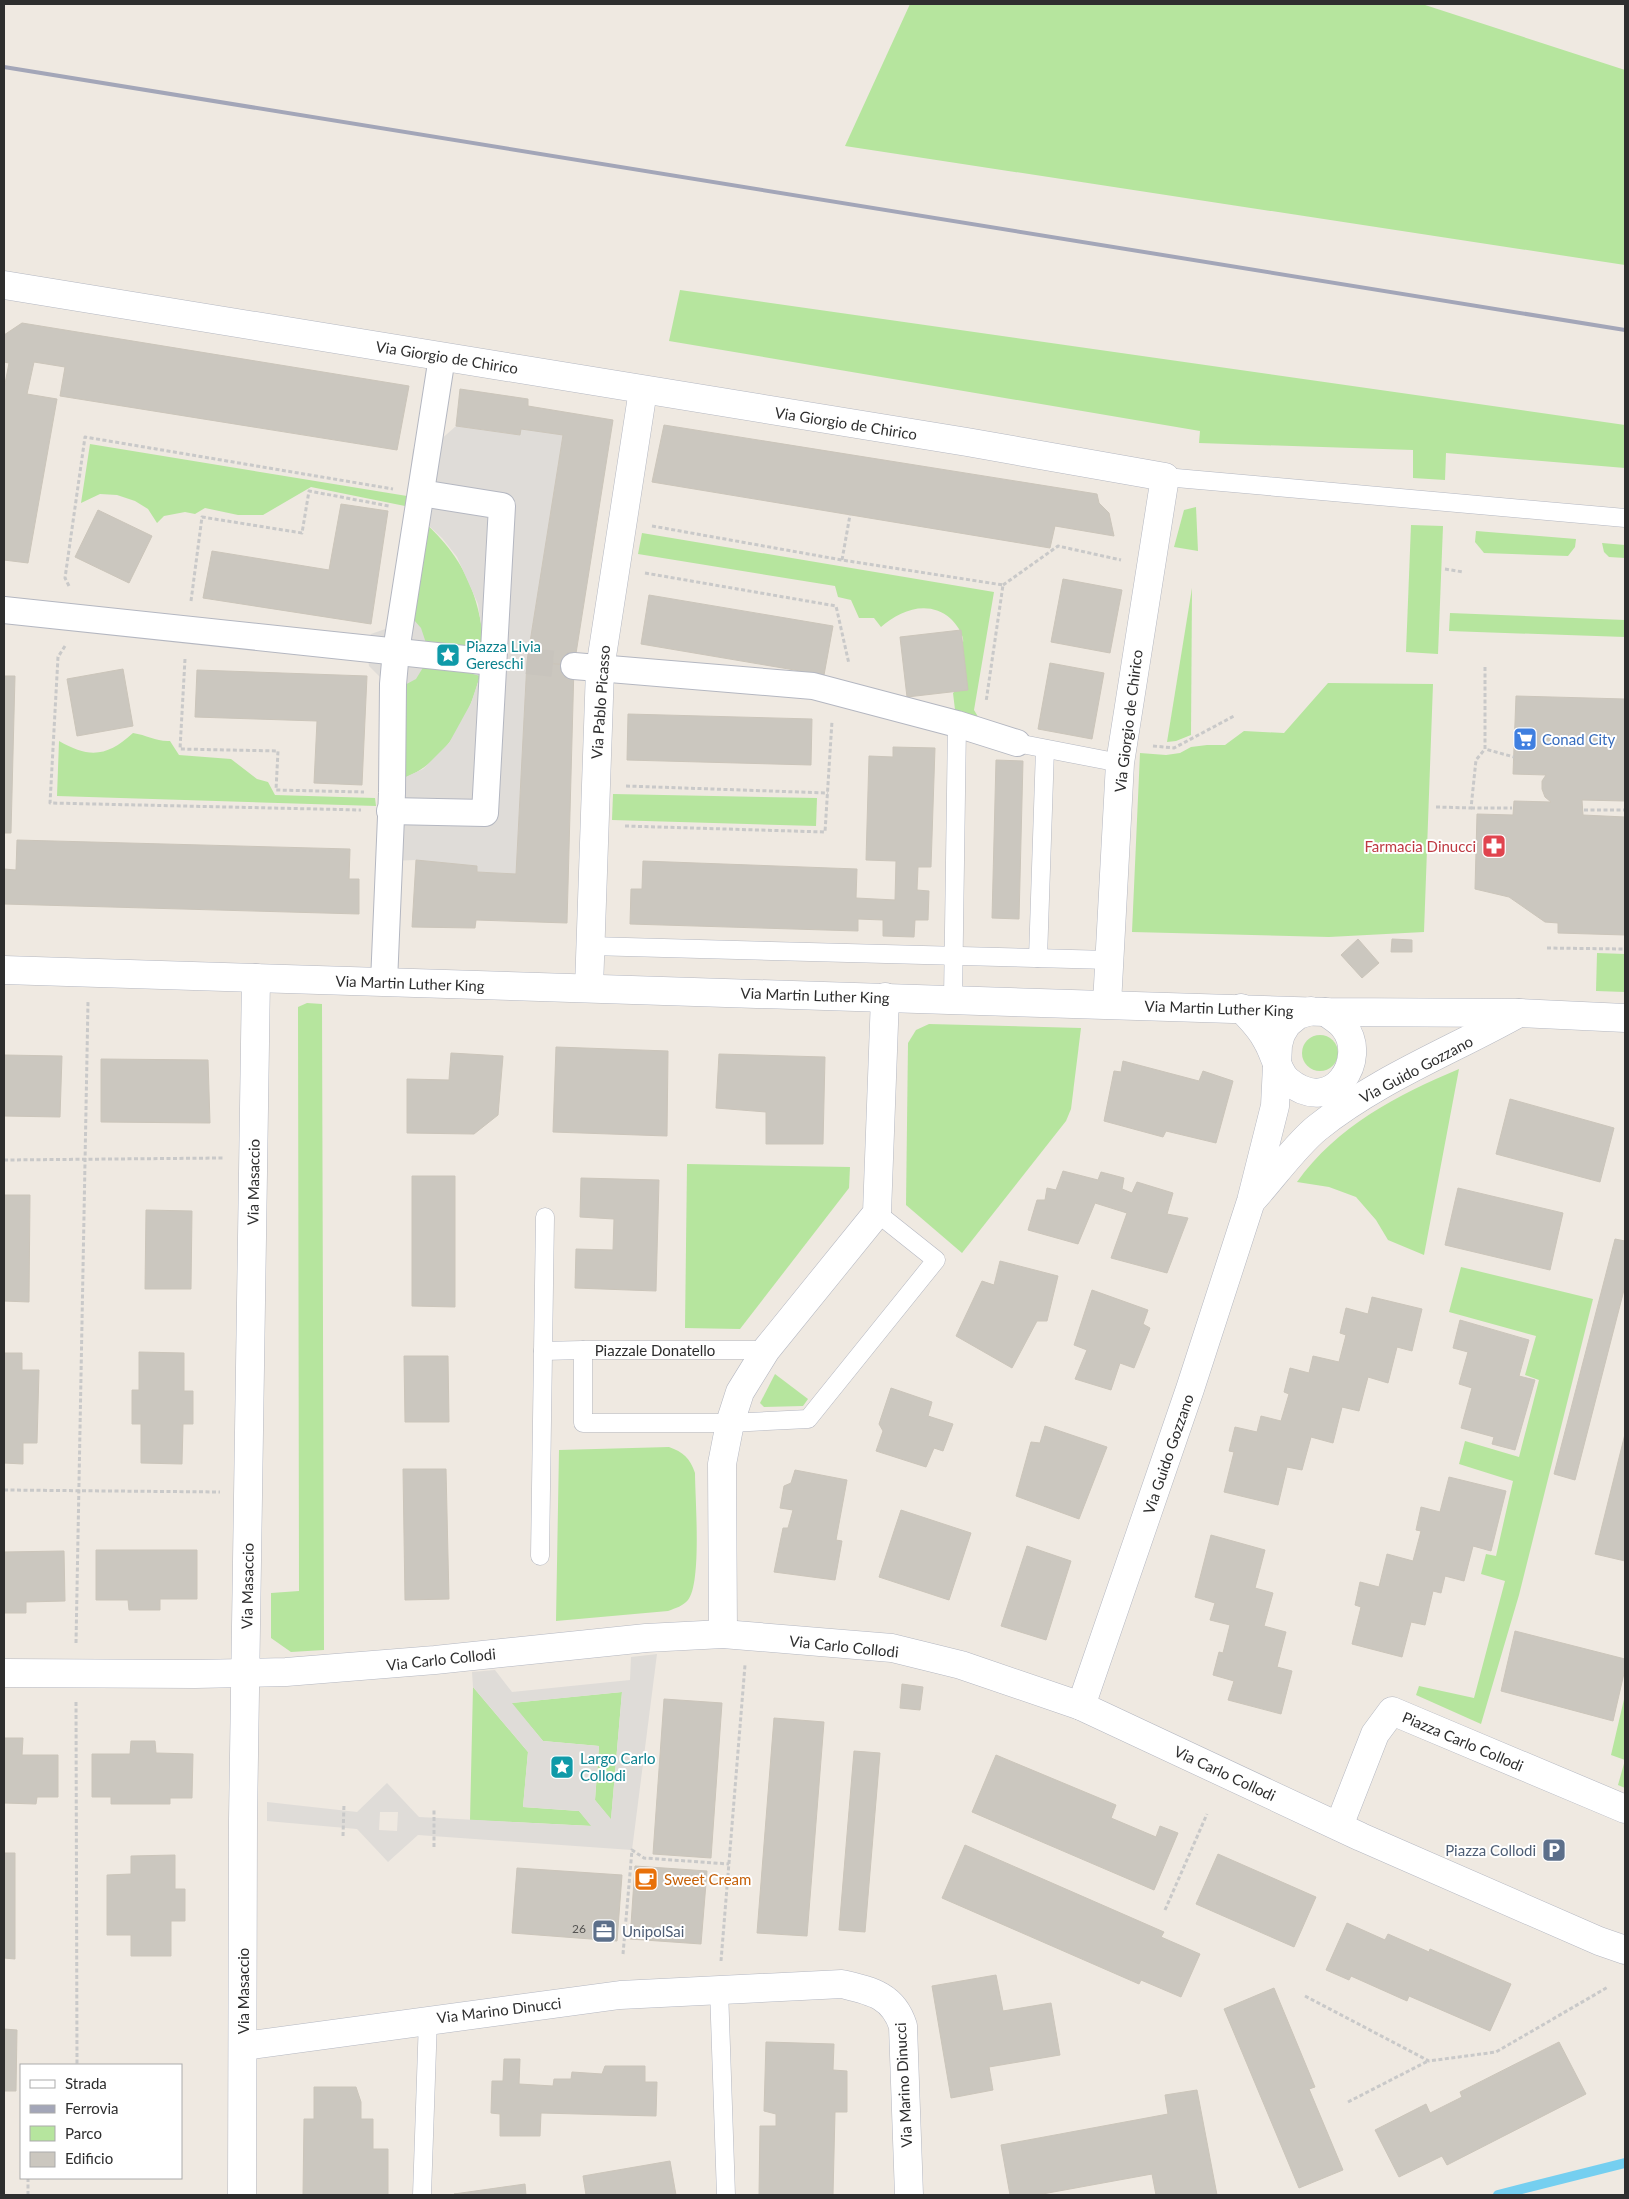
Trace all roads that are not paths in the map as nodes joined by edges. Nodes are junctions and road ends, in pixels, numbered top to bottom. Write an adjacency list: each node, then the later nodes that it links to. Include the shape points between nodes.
1 (4, 284): 2 (street, Via Giorgio de Chirico)
2 (442, 357): 3 (street, Via Giorgio de Chirico); 5 (street)
3 (644, 390): 4 (street, Via Giorgio de Chirico); 10 (street, Via Pablo Picasso, via 615,568)
4 (1165, 477): 6 (lane); 14 (street, Via Giorgio de Chirico)
5 (419, 502): 8 (street); 9 (street, via 502,506)
6 (1625, 518)
7 (4, 610): 8 (street)
8 (396, 651): 9 (street); 15 (street)
9 (493, 662): 15 (street, via 485,813)
10 (587, 668): 11 (street, via 813,686); 16 (street, Via Pablo Picasso, via 596,785)
11 (957, 724): 12 (street); 17 (lane)
12 (1009, 741): 13 (lane)
13 (1045, 750): 14 (lane); 18 (lane)
14 (1121, 753): 19 (street, Via Giorgio de Chirico)
15 (391, 802): 22 (street)
16 (590, 946): 17 (lane); 23 (street, Via Pablo Picasso)
17 (952, 956): 18 (lane); 25 (lane)
18 (1038, 958): 19 (lane)
19 (1109, 960): 26 (street, Via Giorgio de Chirico)
20 (4, 970): 21 (street, Via Martin Luther King)
21 (256, 978): 22 (street, Via Martin Luther King); 44 (street, Via Masaccio)
22 (384, 982): 23 (street, Via Martin Luther King)
23 (589, 988): 24 (street, Via Martin Luther King)
24 (885, 996): 25 (street, Via Martin Luther King); 35 (street)
25 (953, 999): 26 (street, Via Martin Luther King)
26 (1107, 1004): 27 (street, Via Martin Luther King)
27 (1241, 1008): 28 (street, Via Martin Luther King); 31 (street, via 1266,1039)
28 (1319, 1012): 29 (street, Via Martin Luther King); 31 (street, Via Guido Gozzano, via 1298,1015 1287,1024 1278,1045); 32 (street, Via Guido Gozzano, via 1346,1028 1352,1048 1347,1074)
29 (1520, 1013): 30 (street, Via Martin Luther King); 33 (street, Via Guido Gozzano, via 1386,1082)
30 (1625, 1018)
31 (1278, 1062): 32 (street, via 1286,1079 1306,1092 1315,1095); 34 (street, Via Guido Gozzano, via 1276,1106)
32 (1332, 1089): 33 (street, Via Guido Gozzano)
33 (1316, 1129): 34 (street, Via Guido Gozzano)
34 (1251, 1201): 45 (street, Via Guido Gozzano)
35 (877, 1213): 38 (street); 40 (lane, Piazzale Donatello, via 936,1260 808,1419)
36 (545, 1217): 39 (lane)
37 (583, 1350): 38 (lane, Piazzale Donatello); 39 (lane); 40 (lane, Piazzale Donatello, via 583,1422)
38 (766, 1350): 40 (street, via 740,1392)
39 (543, 1351): 41 (lane)
40 (730, 1423): 42 (street, via 722,1464)
41 (540, 1556)
42 (723, 1634): 44 (street, Via Carlo Collodi, via 646,1638 346,1668); 45 (street, Via Carlo Collodi, via 892,1648 960,1665)
43 (4, 1673): 44 (street, Via Carlo Collodi)
44 (246, 1673): 51 (street, Via Masaccio)
45 (1081, 1706): 47 (street, Via Carlo Collodi)
46 (1625, 1809): 47 (street, Piazza Carlo Collodi, via 1392,1711 1375,1734)
47 (1339, 1826): 48 (street, Via Carlo Collodi)
48 (1625, 1950)
49 (718, 1988): 50 (street, Via Marino Dinucci, via 620,1995); 54 (lane); 55 (street, Via Marino Dinucci, via 842,1984 868,1990 898,2011 903,2026)
50 (428, 2019): 51 (street, Via Marino Dinucci); 53 (lane, Via Marino Dinucci)
51 (243, 2046): 52 (street, Via Masaccio)
52 (242, 2195)
53 (422, 2195)
54 (726, 2195)
55 (909, 2195)

